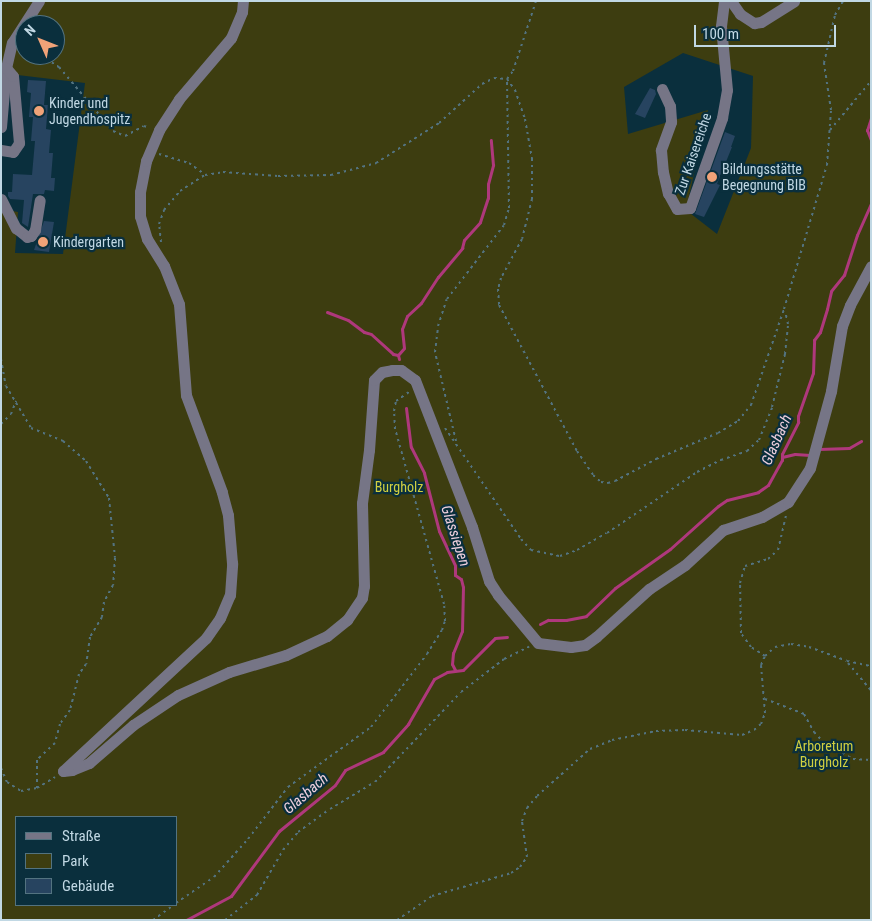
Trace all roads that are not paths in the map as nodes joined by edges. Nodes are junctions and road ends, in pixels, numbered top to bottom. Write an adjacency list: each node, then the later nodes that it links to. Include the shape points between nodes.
1 (39, 1): 6 (street, via 12,43)
2 (244, 1): 12 (street, via 231,38 179,99 150,150 140,192 140,216 151,248 164,266 179,304 186,394 228,515 232,563 230,595 206,638 63,771 89,763 133,725 185,692 229,672 286,655 327,636 347,620 362,598 364,586 362,503 374,380 382,372 401,370 415,380 472,527 489,581 498,595 538,643 571,647 585,645 649,589 685,565 723,530 762,517 788,502 812,462 842,326)
3 (724, 1): 7 (street, Zur Kaisereiche, via 721,26 727,90 722,118 690,208 677,208 668,193 662,172 661,150 670,122 670,106)
4 (731, 1): 5 (street, via 740,14 754,22 761,22)
5 (794, 1)
6 (6, 68): 8 (street); 9 (street, via 13,76 19,143 13,152)
7 (662, 89)
8 (1, 127)
9 (1, 150)
10 (1, 199): 11 (street, via 16,228 26,237 35,230)
11 (40, 200)
12 (871, 266)

